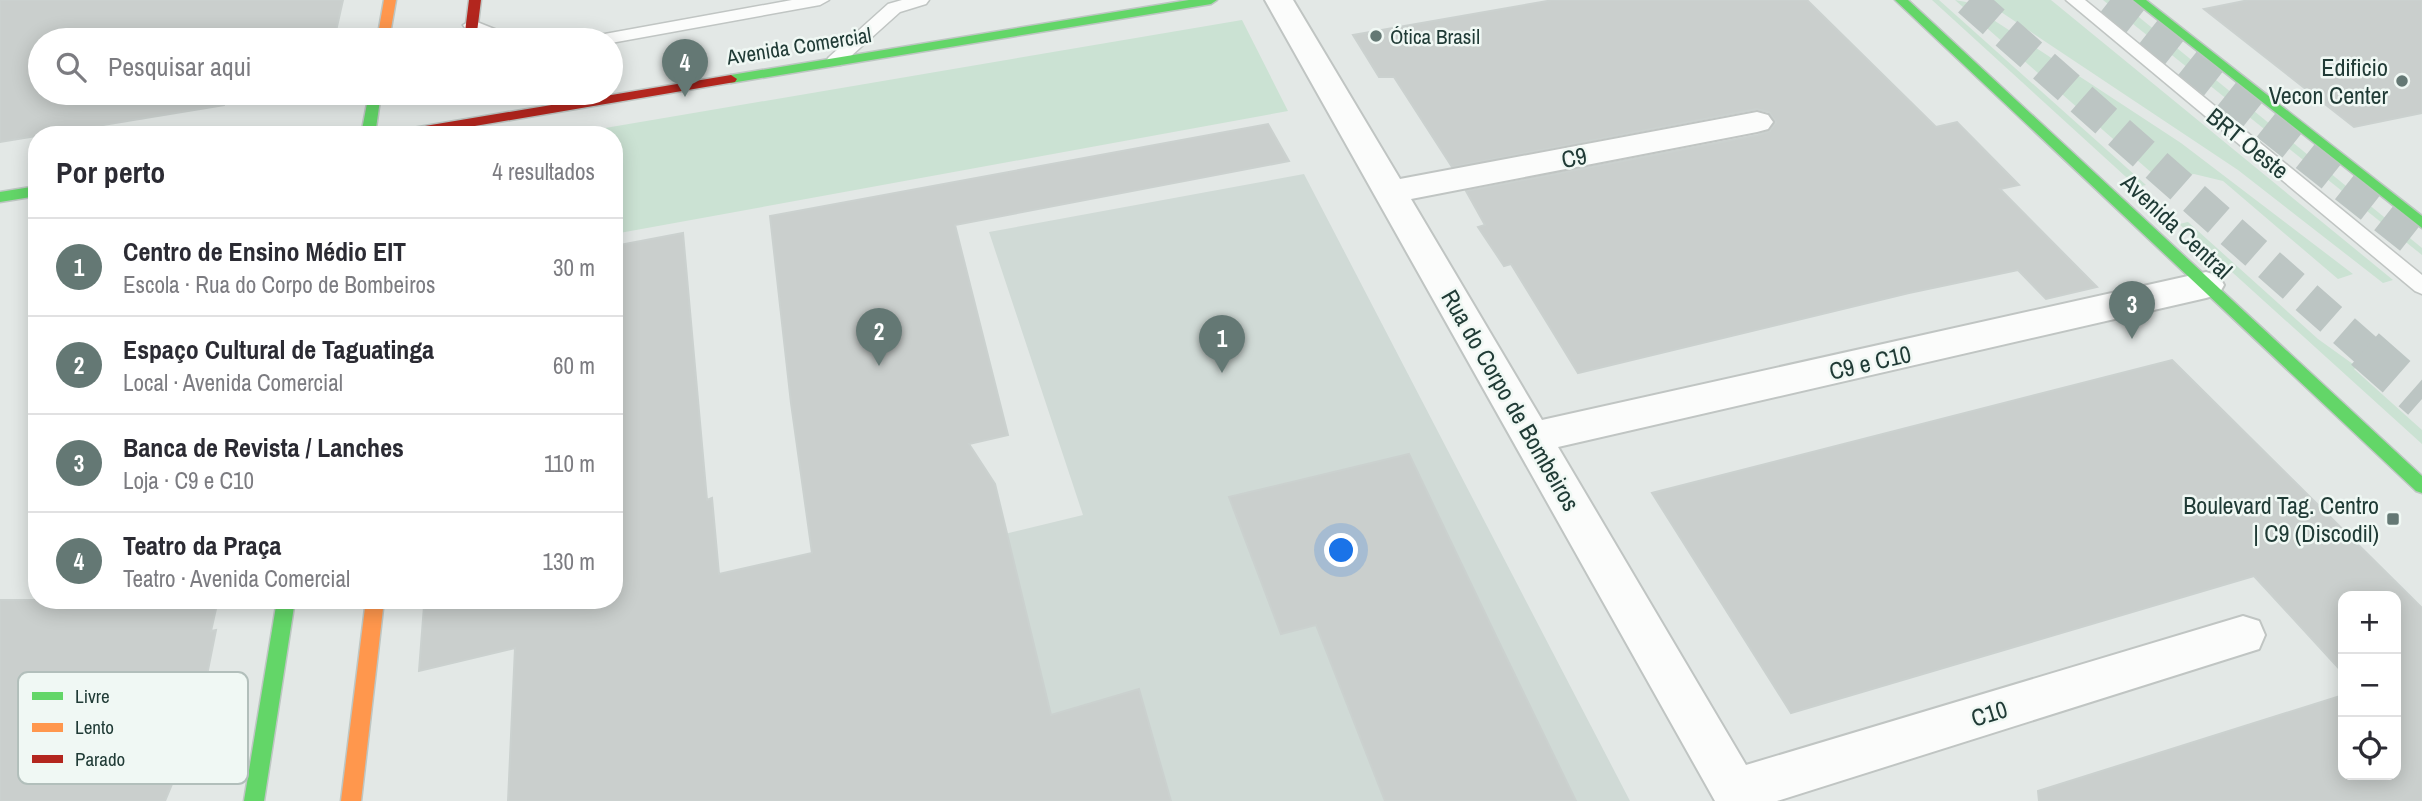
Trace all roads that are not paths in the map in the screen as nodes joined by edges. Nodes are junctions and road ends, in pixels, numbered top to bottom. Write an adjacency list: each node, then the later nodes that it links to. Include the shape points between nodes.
1 (390, 0): 12 (main road)
2 (475, 0): 13 (main road)
3 (820, 0): 14 (lane)
4 (876, 0): 11 (lane)
5 (920, 0): 11 (lane)
6 (1211, 0): 15 (main road, Avenida Comercial)
7 (1279, 0): 23 (street, Rua do Corpo de Bombeiros)
8 (1901, 0): 26 (main road, Avenida Central)
9 (2075, 0): 27 (lane, BRT Oeste)
10 (2139, 0): 25 (main road)
11 (897, 4): 15 (lane)
12 (385, 28)
13 (472, 28)
14 (623, 36)
15 (835, 61): 16 (main road, Avenida Comercial)
16 (623, 96)
17 (373, 105): 21 (main road)
18 (566, 105): 20 (main road, Avenida Comercial)
19 (1757, 122): 23 (street, C9)
20 (444, 125)
21 (370, 126)
22 (28, 192): 24 (main road)
23 (1391, 192): 28 (street, Rua do Corpo de Bombeiros)
24 (0, 197)
25 (2422, 223)
26 (2206, 285): 28 (street, C9 e C10); 29 (main road, Avenida Central)
27 (2422, 286)
28 (1532, 438): 33 (street, Rua do Corpo de Bombeiros)
29 (2422, 486)
30 (285, 609): 34 (main road)
31 (373, 609): 35 (main road)
32 (2243, 635): 33 (street, C10)
33 (1739, 796)
34 (254, 801)
35 (351, 801)

